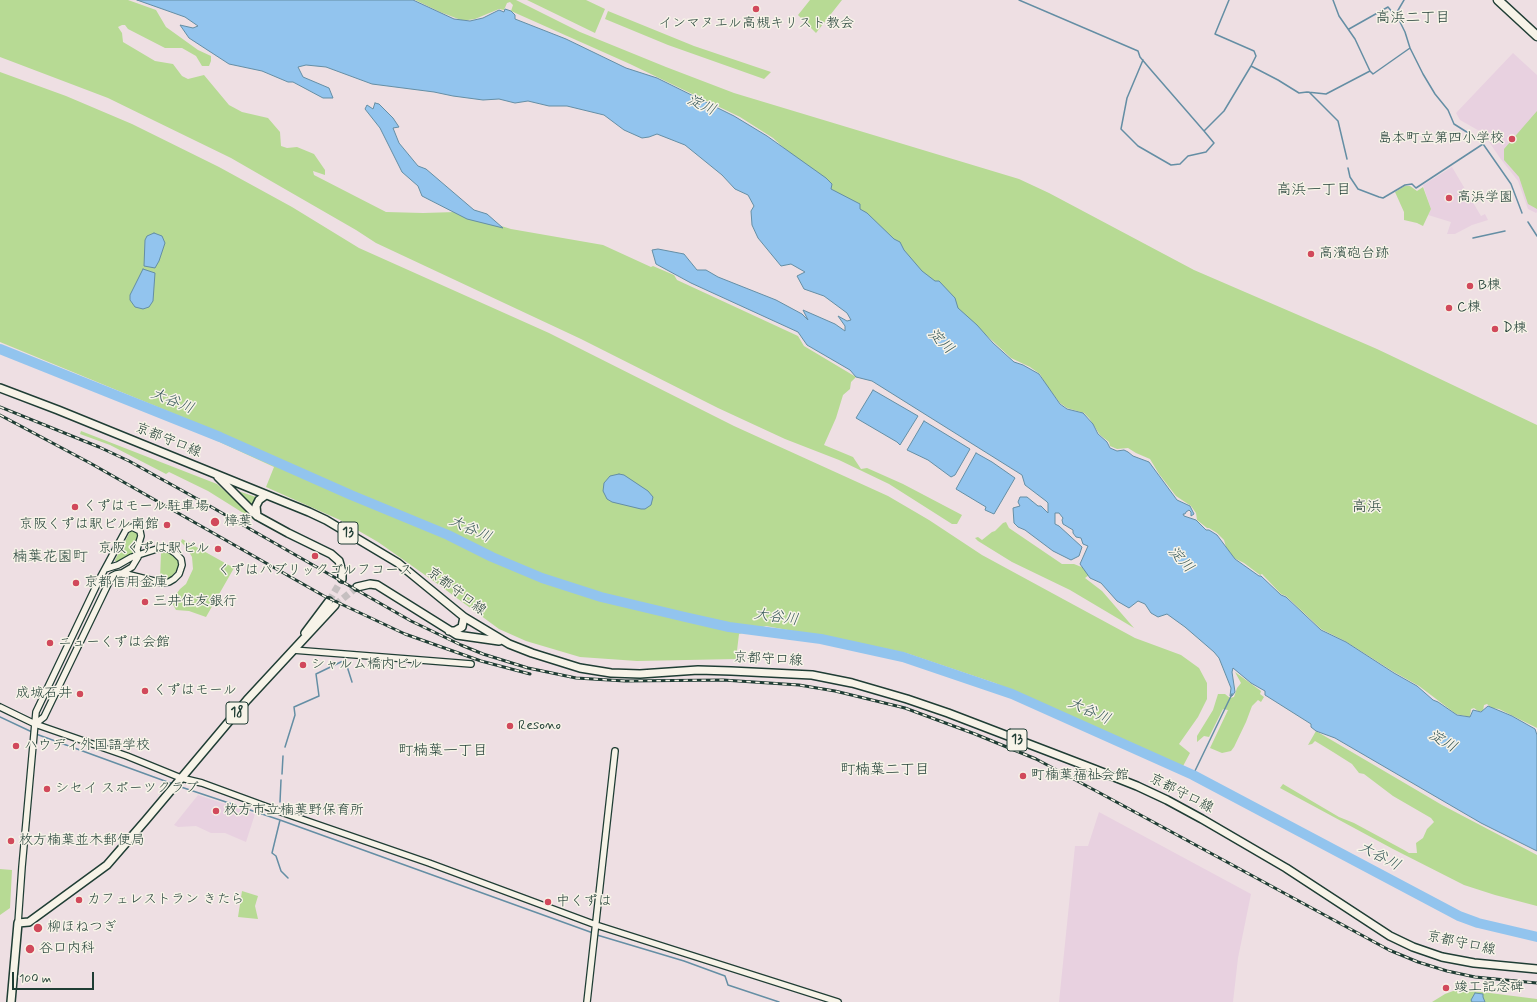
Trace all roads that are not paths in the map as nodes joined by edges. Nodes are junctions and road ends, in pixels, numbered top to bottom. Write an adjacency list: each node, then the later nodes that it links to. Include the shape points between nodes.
1 (1498, 0): 2 (highway)
2 (1537, 36)
3 (0, 388): 4 (main road, 京都守口線 / 13)
4 (216, 475): 5 (main road, 京都守口線 / 13); 6 (main road)
5 (266, 495): 6 (main road, via 256,506); 13 (main road, 京都守口線 / 13, via 309,512 398,563)
6 (257, 516): 10 (main road, via 331,554 339,561)
7 (138, 555): 8 (street); 8 (street, via 140,531 131,527 126,530); 9 (street, via 135,564); 9 (street, via 160,548 173,551 181,559 179,574 172,581 162,583)
8 (105, 569): 19 (street, via 36,712)
9 (122, 573): 19 (street, via 112,576 108,581 44,717)
10 (342, 579)
11 (356, 587): 14 (main road, via 365,584 377,586)
12 (332, 603): 16 (main road, 18, via 314,619)
13 (464, 617): 14 (main road, via 462,627 455,631); 15 (main road, 京都守口線 / 13)
14 (449, 630): 15 (main road, via 457,636)
15 (509, 644): 24 (main road, 京都守口線 / 13, via 580,668 611,673 731,671 812,675 852,683 907,699 1167,800 1286,868 1390,936 1413,947 1442,957 1474,963)
16 (293, 650): 17 (street); 21 (main road, 18)
17 (471, 664)
18 (0, 707): 19 (street)
19 (35, 724): 21 (street); 22 (street)
20 (615, 751): 23 (street)
21 (181, 778): 22 (main road, 18, via 106,865 29,922); 23 (street, via 202,783 429,863)
22 (18, 923): 25 (main road)
23 (596, 925): 26 (street); 27 (street)
24 (1537, 969)
25 (10, 1002)
26 (587, 1002)
27 (838, 1002)

